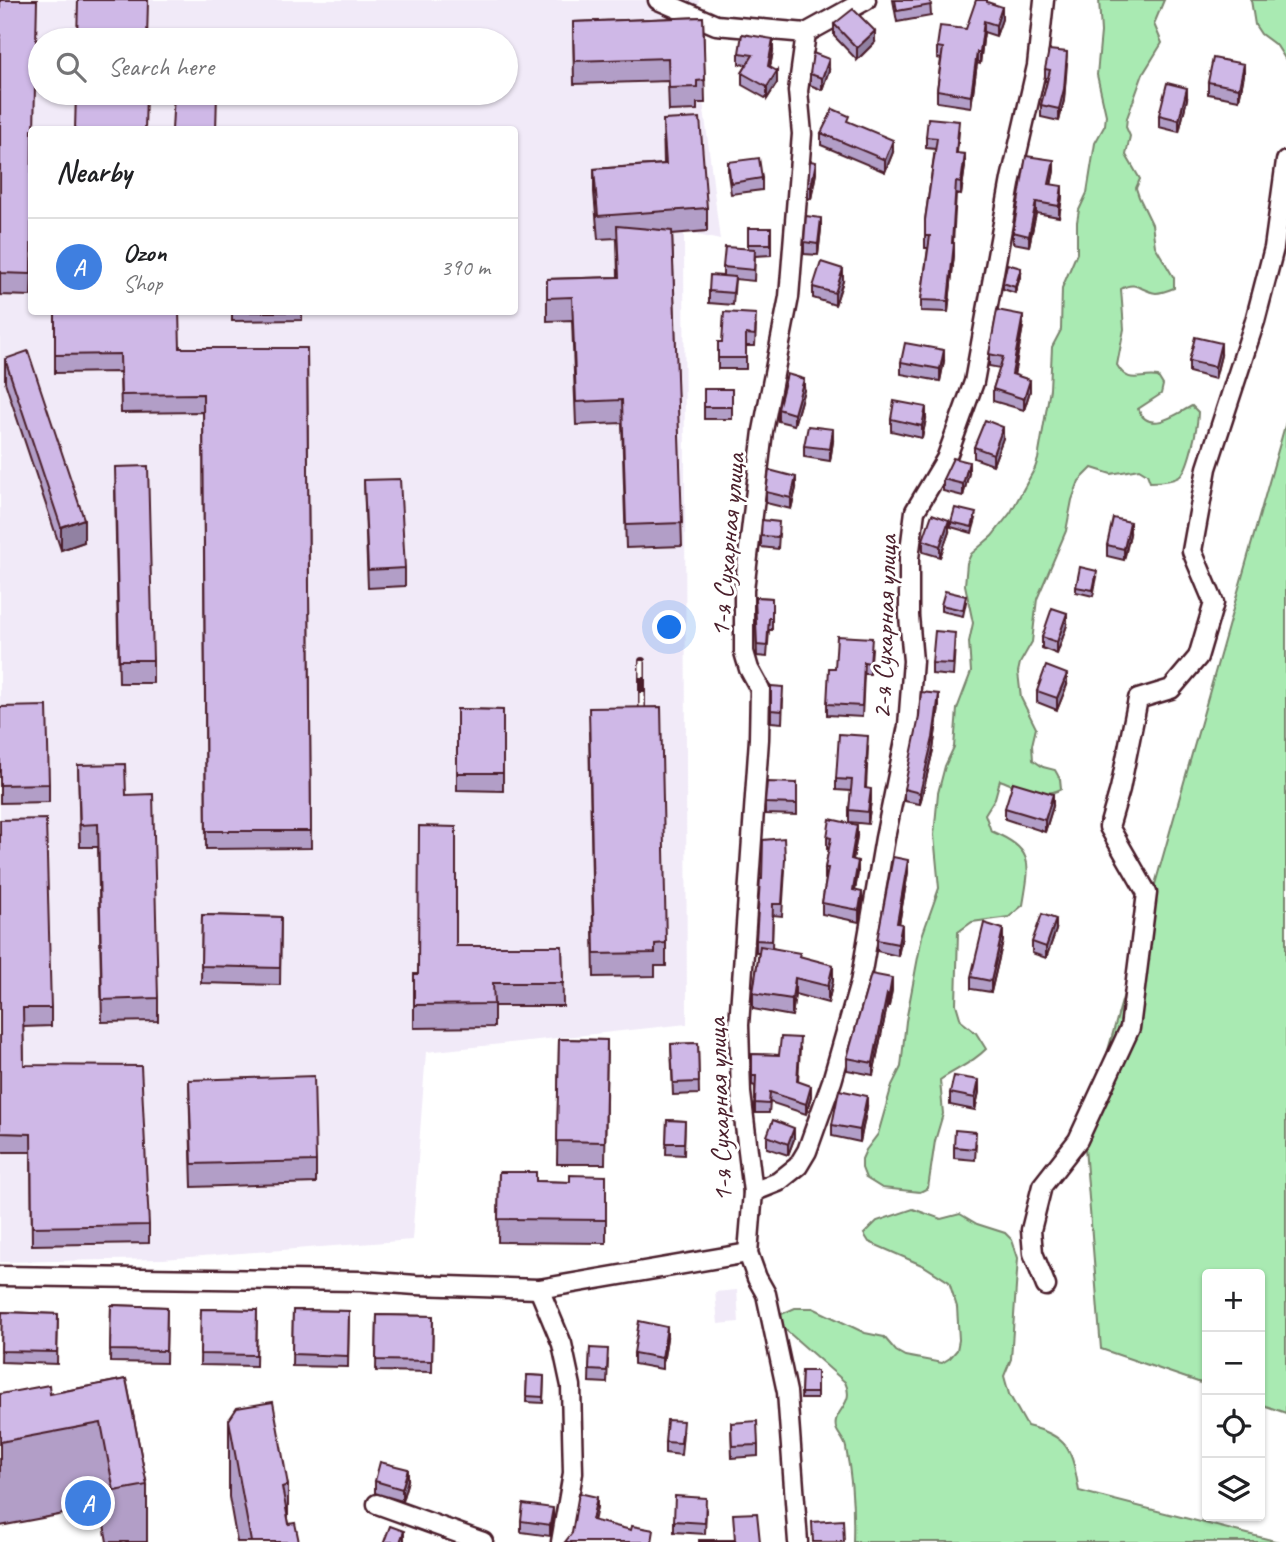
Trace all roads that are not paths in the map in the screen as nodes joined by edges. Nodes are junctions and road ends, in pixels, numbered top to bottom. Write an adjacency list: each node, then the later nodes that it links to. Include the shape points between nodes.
1 (657, 0): 4 (street, via 716,25)
2 (866, 0): 4 (street)
3 (1045, 0): 6 (street, 2-я Сухарная улица, via 1037,66 974,382 946,459 915,511 909,558 913,661 908,726 860,984 807,1151 798,1166 778,1182)
4 (806, 33): 6 (street, 1-я Сухарная улица, via 798,91 802,134 789,297 763,432 744,590 744,652 760,689 739,1025 741,1093)
5 (1286, 161): 9 (street, via 1274,248 1207,468 1192,551 1214,603 1198,657 1171,689 1138,699 1110,827 1147,893 1130,1028 1078,1140 1042,1186 1031,1230 1033,1253)
6 (753, 1192): 7 (street, 1-я Сухарная улица)
7 (748, 1253): 10 (street); 14 (street, via 766,1294 787,1392)
8 (0, 1276): 10 (street, via 362,1281)
9 (1046, 1286)
10 (539, 1289): 13 (street, via 562,1345 570,1386 573,1473)
11 (377, 1504): 12 (street)
12 (483, 1542)
13 (561, 1542)
14 (798, 1542)

